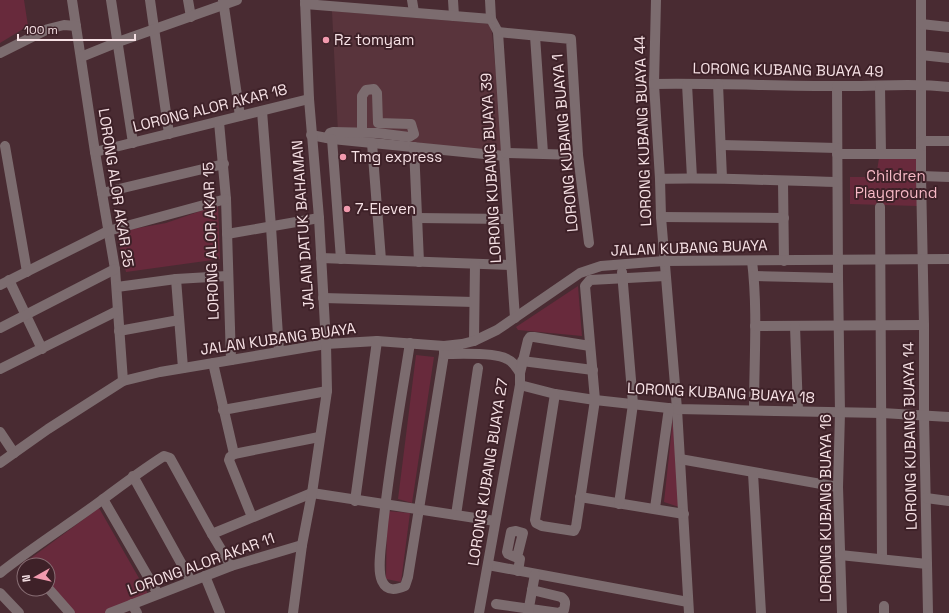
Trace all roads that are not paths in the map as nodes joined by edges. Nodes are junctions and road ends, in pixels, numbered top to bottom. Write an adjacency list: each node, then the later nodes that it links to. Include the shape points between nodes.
1 (72, 0): 18 (street, LORONG ALOR AKAR 25)
2 (112, 0): 23 (street)
3 (150, 0): 20 (street)
4 (188, 0): 15 (street)
5 (237, 0): 11 (street)
6 (412, 0): 13 (street)
7 (453, 0): 14 (street)
8 (490, 0): 16 (street)
9 (656, 0): 28 (street, LORONG KUBANG BUAYA 44)
10 (921, 0): 17 (street, LORONG KUBANG BUAYA 14)
11 (223, 2): 15 (street); 37 (street)
12 (305, 2): 13 (street); 35 (street, JALAN DATUK BAHAMAN)
13 (414, 12): 14 (street)
14 (454, 16): 16 (street)
15 (191, 17): 20 (street)
16 (491, 19): 21 (street, LORONG KUBANG BUAYA 39)
17 (921, 24): 19 (street); 25 (street, LORONG KUBANG BUAYA 14)
18 (76, 26): 24 (street, via 64,25 48,29); 26 (street, LORONG ALOR AKAR 25)
19 (949, 27)
20 (154, 29): 23 (street); 40 (street)
21 (498, 32): 22 (street); 53 (street, LORONG KUBANG BUAYA 39)
22 (535, 36): 52 (street); 56 (street, LORONG KUBANG BUAYA 1, via 571,39)
23 (118, 42): 26 (street); 45 (street)
24 (0, 53)
25 (921, 55): 27 (street); 31 (street, LORONG KUBANG BUAYA 14)
26 (81, 57): 51 (street, LORONG ALOR AKAR 25)
27 (949, 58)
28 (654, 84): 29 (street, LORONG KUBANG BUAYA 49); 62 (street, LORONG KUBANG BUAYA 44)
29 (687, 84): 30 (street, LORONG KUBANG BUAYA 49); 60 (street)
30 (718, 84): 32 (street, LORONG KUBANG BUAYA 49); 47 (street)
31 (921, 85): 33 (street, LORONG KUBANG BUAYA 49); 34 (street, LORONG KUBANG BUAYA 49); 43 (street, LORONG KUBANG BUAYA 14)
32 (837, 86): 33 (street, LORONG KUBANG BUAYA 49); 50 (street, LORONG KUBANG BUAYA 16)
33 (880, 86): 54 (street)
34 (949, 87)
35 (309, 99): 36 (street, LORONG ALOR AKAR 18); 41 (street, JALAN DATUK BAHAMAN)
36 (262, 111): 37 (street, LORONG ALOR AKAR 18); 73 (street)
37 (240, 116): 38 (street, LORONG ALOR AKAR 18)
38 (219, 122): 40 (street, LORONG ALOR AKAR 18); 57 (street, LORONG ALOR AKAR 15)
39 (362, 132): 39 (street, via 362,96 366,90 374,89 377,128); 42 (street, via 333,132 330,133)
40 (169, 134): 45 (street, LORONG ALOR AKAR 18)
41 (311, 135): 42 (street); 69 (street, JALAN DATUK BAHAMAN)
42 (330, 138): 46 (street); 78 (street)
43 (921, 141): 44 (street); 55 (street, LORONG KUBANG BUAYA 14)
44 (949, 141)
45 (133, 143): 51 (street, LORONG ALOR AKAR 18)
46 (372, 143): 49 (street); 82 (street)
47 (721, 145): 50 (street); 61 (street)
48 (5, 146): 92 (street)
49 (414, 147): 53 (street); 70 (street)
50 (837, 151): 54 (street); 64 (street, LORONG KUBANG BUAYA 16)
51 (95, 152): 65 (street, LORONG ALOR AKAR 25)
52 (543, 153): 53 (street); 56 (street)
53 (505, 154): 72 (street, LORONG KUBANG BUAYA 39)
54 (881, 154): 55 (street)
55 (921, 154): 58 (street, LORONG KUBANG BUAYA 14)
56 (578, 155): 76 (street, LORONG KUBANG BUAYA 1)
57 (224, 164): 65 (street); 66 (street, LORONG ALOR AKAR 15)
58 (921, 176): 59 (street); 83 (street, LORONG KUBANG BUAYA 14)
59 (949, 177)
60 (692, 178): 61 (street); 62 (street)
61 (722, 178): 63 (street)
62 (660, 179): 68 (street, LORONG KUBANG BUAYA 44)
63 (783, 181): 64 (street); 71 (street)
64 (837, 182): 79 (street, LORONG KUBANG BUAYA 16)
65 (102, 193): 74 (street, LORONG ALOR AKAR 25)
66 (226, 199): 74 (street); 75 (street, LORONG ALOR AKAR 15)
67 (880, 207): 80 (street)
68 (661, 217): 71 (street); 87 (street, LORONG KUBANG BUAYA 44)
69 (319, 218): 73 (street); 77 (street, JALAN DATUK BAHAMAN)
70 (417, 218): 72 (street); 86 (street)
71 (784, 218): 85 (street)
72 (508, 219): 90 (street, LORONG KUBANG BUAYA 39)
73 (272, 227): 75 (street); 121 (street)
74 (108, 231): 91 (street, LORONG ALOR AKAR 25); 92 (street)
75 (226, 234): 93 (street, LORONG ALOR AKAR 15)
76 (589, 243)
77 (321, 258): 78 (street); 101 (street, JALAN DATUK BAHAMAN)
78 (341, 259): 82 (street)
79 (838, 259): 80 (street, JALAN KUBANG BUAYA); 85 (street, JALAN KUBANG BUAYA); 97 (street, LORONG KUBANG BUAYA 16)
80 (881, 259): 83 (street, JALAN KUBANG BUAYA); 108 (street)
81 (949, 259): 83 (street, JALAN KUBANG BUAYA)
82 (381, 260): 86 (street)
83 (922, 260): 109 (street, LORONG KUBANG BUAYA 14)
84 (752, 261): 85 (street, JALAN KUBANG BUAYA); 87 (street, JALAN KUBANG BUAYA); 95 (street)
85 (784, 261)
86 (419, 262): 88 (street)
87 (664, 262): 89 (street, JALAN KUBANG BUAYA); 94 (street, LORONG KUBANG BUAYA 44)
88 (475, 264): 90 (street); 102 (street)
89 (622, 264): 96 (street); 105 (street, JALAN KUBANG BUAYA, via 601,266 580,273)
90 (510, 265): 105 (street, LORONG KUBANG BUAYA 39)
91 (115, 269): 100 (street, LORONG ALOR AKAR 25); 104 (street)
92 (27, 272): 99 (street)
93 (227, 276): 98 (street); 122 (street, LORONG ALOR AKAR 15)
94 (665, 276): 96 (street); 136 (street, LORONG KUBANG BUAYA 44)
95 (754, 276): 97 (street); 110 (street)
96 (623, 278): 118 (street, via 590,280 585,286); 135 (street)
97 (838, 278): 107 (street, LORONG KUBANG BUAYA 16)
98 (176, 279): 100 (street); 106 (street)
99 (4, 283): 104 (street)
100 (116, 287): 103 (street, LORONG ALOR AKAR 25)
101 (323, 298): 102 (street); 117 (street, JALAN DATUK BAHAMAN)
102 (474, 302): 115 (street)
103 (117, 311): 113 (street, LORONG ALOR AKAR 25); 119 (street)
104 (26, 314): 112 (street); 119 (street)
105 (515, 318): 115 (street, JALAN KUBANG BUAYA)
106 (179, 320): 113 (street); 125 (street)
107 (838, 325): 108 (street); 111 (street); 140 (street, LORONG KUBANG BUAYA 16)
108 (882, 325): 109 (street); 141 (street)
109 (924, 325): 142 (street, LORONG KUBANG BUAYA 14)
110 (755, 326): 111 (street); 138 (street)
111 (795, 326): 139 (street)
112 (0, 328)
113 (119, 331): 130 (street, LORONG ALOR AKAR 25)
114 (377, 341): 116 (street, JALAN KUBANG BUAYA); 117 (street, JALAN KUBANG BUAYA); 157 (street)
115 (474, 341): 120 (street, JALAN KUBANG BUAYA)
116 (410, 343): 120 (street, JALAN KUBANG BUAYA); 159 (street)
117 (326, 344): 121 (street, JALAN KUBANG BUAYA); 132 (street, JALAN DATUK BAHAMAN)
118 (590, 346): 123 (street, LORONG KUBANG BUAYA 27, via 530,337); 128 (street)
119 (42, 349): 127 (street)
120 (444, 350): 129 (street, via 506,358); 162 (street)
121 (279, 351): 122 (street, JALAN KUBANG BUAYA)
122 (230, 360): 124 (street, JALAN KUBANG BUAYA)
123 (522, 361): 128 (street); 129 (street, LORONG KUBANG BUAYA 27)
124 (212, 363): 125 (street, JALAN KUBANG BUAYA); 137 (street)
125 (183, 368): 130 (street, JALAN KUBANG BUAYA)
126 (478, 368): 164 (street)
127 (0, 369)
128 (593, 370): 134 (street)
129 (520, 373): 131 (street, LORONG KUBANG BUAYA 27)
130 (123, 381): 146 (street, JALAN KUBANG BUAYA)
131 (520, 385): 133 (street, LORONG KUBANG BUAYA 18); 166 (street, LORONG KUBANG BUAYA 27)
132 (326, 391): 137 (street); 145 (street, JALAN DATUK BAHAMAN, via 325,411)
133 (555, 394): 134 (street, LORONG KUBANG BUAYA 18); 154 (street, via 536,523 574,531)
134 (595, 400): 135 (street, LORONG KUBANG BUAYA 18); 154 (street)
135 (633, 404): 136 (street, LORONG KUBANG BUAYA 18); 160 (street)
136 (673, 408): 138 (street, LORONG KUBANG BUAYA 18); 148 (street); 161 (street)
137 (223, 410): 147 (street)
138 (754, 410): 139 (street, LORONG KUBANG BUAYA 18)
139 (798, 412): 140 (street, LORONG KUBANG BUAYA 18)
140 (840, 413): 141 (street, LORONG KUBANG BUAYA 18); 152 (street, LORONG KUBANG BUAYA 16)
141 (882, 413): 142 (street, LORONG KUBANG BUAYA 18); 172 (street)
142 (924, 416): 143 (street, LORONG KUBANG BUAYA 18); 155 (street, LORONG KUBANG BUAYA 14)
143 (949, 417)
144 (0, 432): 146 (street)
145 (319, 437): 147 (street); 153 (street, JALAN DATUK BAHAMAN)
146 (14, 453): 149 (street, JALAN KUBANG BUAYA)
147 (232, 455): 165 (street, via 229,460)
148 (680, 459): 150 (street); 163 (street)
149 (0, 463)
150 (753, 473): 152 (street); 197 (street)
151 (133, 476): 156 (street); 167 (street, via 164,456 170,458); 181 (street)
152 (838, 487): 169 (street, LORONG KUBANG BUAYA 16)
153 (312, 493): 157 (street); 165 (street); 168 (street, JALAN DATUK BAHAMAN)
154 (580, 497): 160 (street)
155 (926, 498): 158 (street); 174 (street, LORONG KUBANG BUAYA 14)
156 (103, 499): 170 (street); 184 (street)
157 (355, 500): 159 (street)
158 (949, 500)
159 (385, 504): 162 (street); 162 (street, via 380,574 385,586 390,590 405,586)
160 (618, 504): 161 (street)
161 (655, 508): 163 (street)
162 (418, 510): 164 (street)
163 (684, 514): 186 (street)
164 (456, 515): 166 (street)
165 (252, 517): 167 (street)
166 (495, 521): 175 (street, LORONG KUBANG BUAYA 27)
167 (212, 534): 176 (street)
168 (302, 545): 176 (street, LORONG ALOR AKAR 11); 194 (street, JALAN DATUK BAHAMAN)
169 (840, 555): 172 (street); 198 (street, LORONG KUBANG BUAYA 16)
170 (21, 557)
171 (517, 557): 177 (street, via 520,558)
172 (882, 559): 174 (street)
173 (16, 561): 178 (street)
174 (927, 564): 199 (street, LORONG KUBANG BUAYA 14)
175 (488, 565): 177 (street); 195 (street, LORONG KUBANG BUAYA 27)
176 (231, 566): 180 (street, LORONG ALOR AKAR 11)
177 (518, 571): 179 (street)
178 (0, 573)
179 (535, 574): 182 (street); 186 (street)
180 (205, 576): 181 (street, LORONG ALOR AKAR 11); 193 (street)
181 (191, 581): 184 (street, LORONG ALOR AKAR 11)
182 (532, 590): 189 (street); 189 (street, via 561,597 566,602 564,610 559,613)
183 (0, 593): 190 (street)
184 (158, 594): 188 (street, LORONG ALOR AKAR 11)
185 (56, 597): 191 (street)
186 (688, 602): 196 (street)
187 (496, 604): 189 (street)
188 (134, 608): 192 (street, LORONG ALOR AKAR 11)
189 (529, 611)
190 (19, 613)
191 (70, 613)
192 (110, 613)
193 (220, 613)
194 (293, 613)
195 (479, 613)
196 (689, 613)
197 (761, 613)
198 (842, 613)
199 (928, 613)

